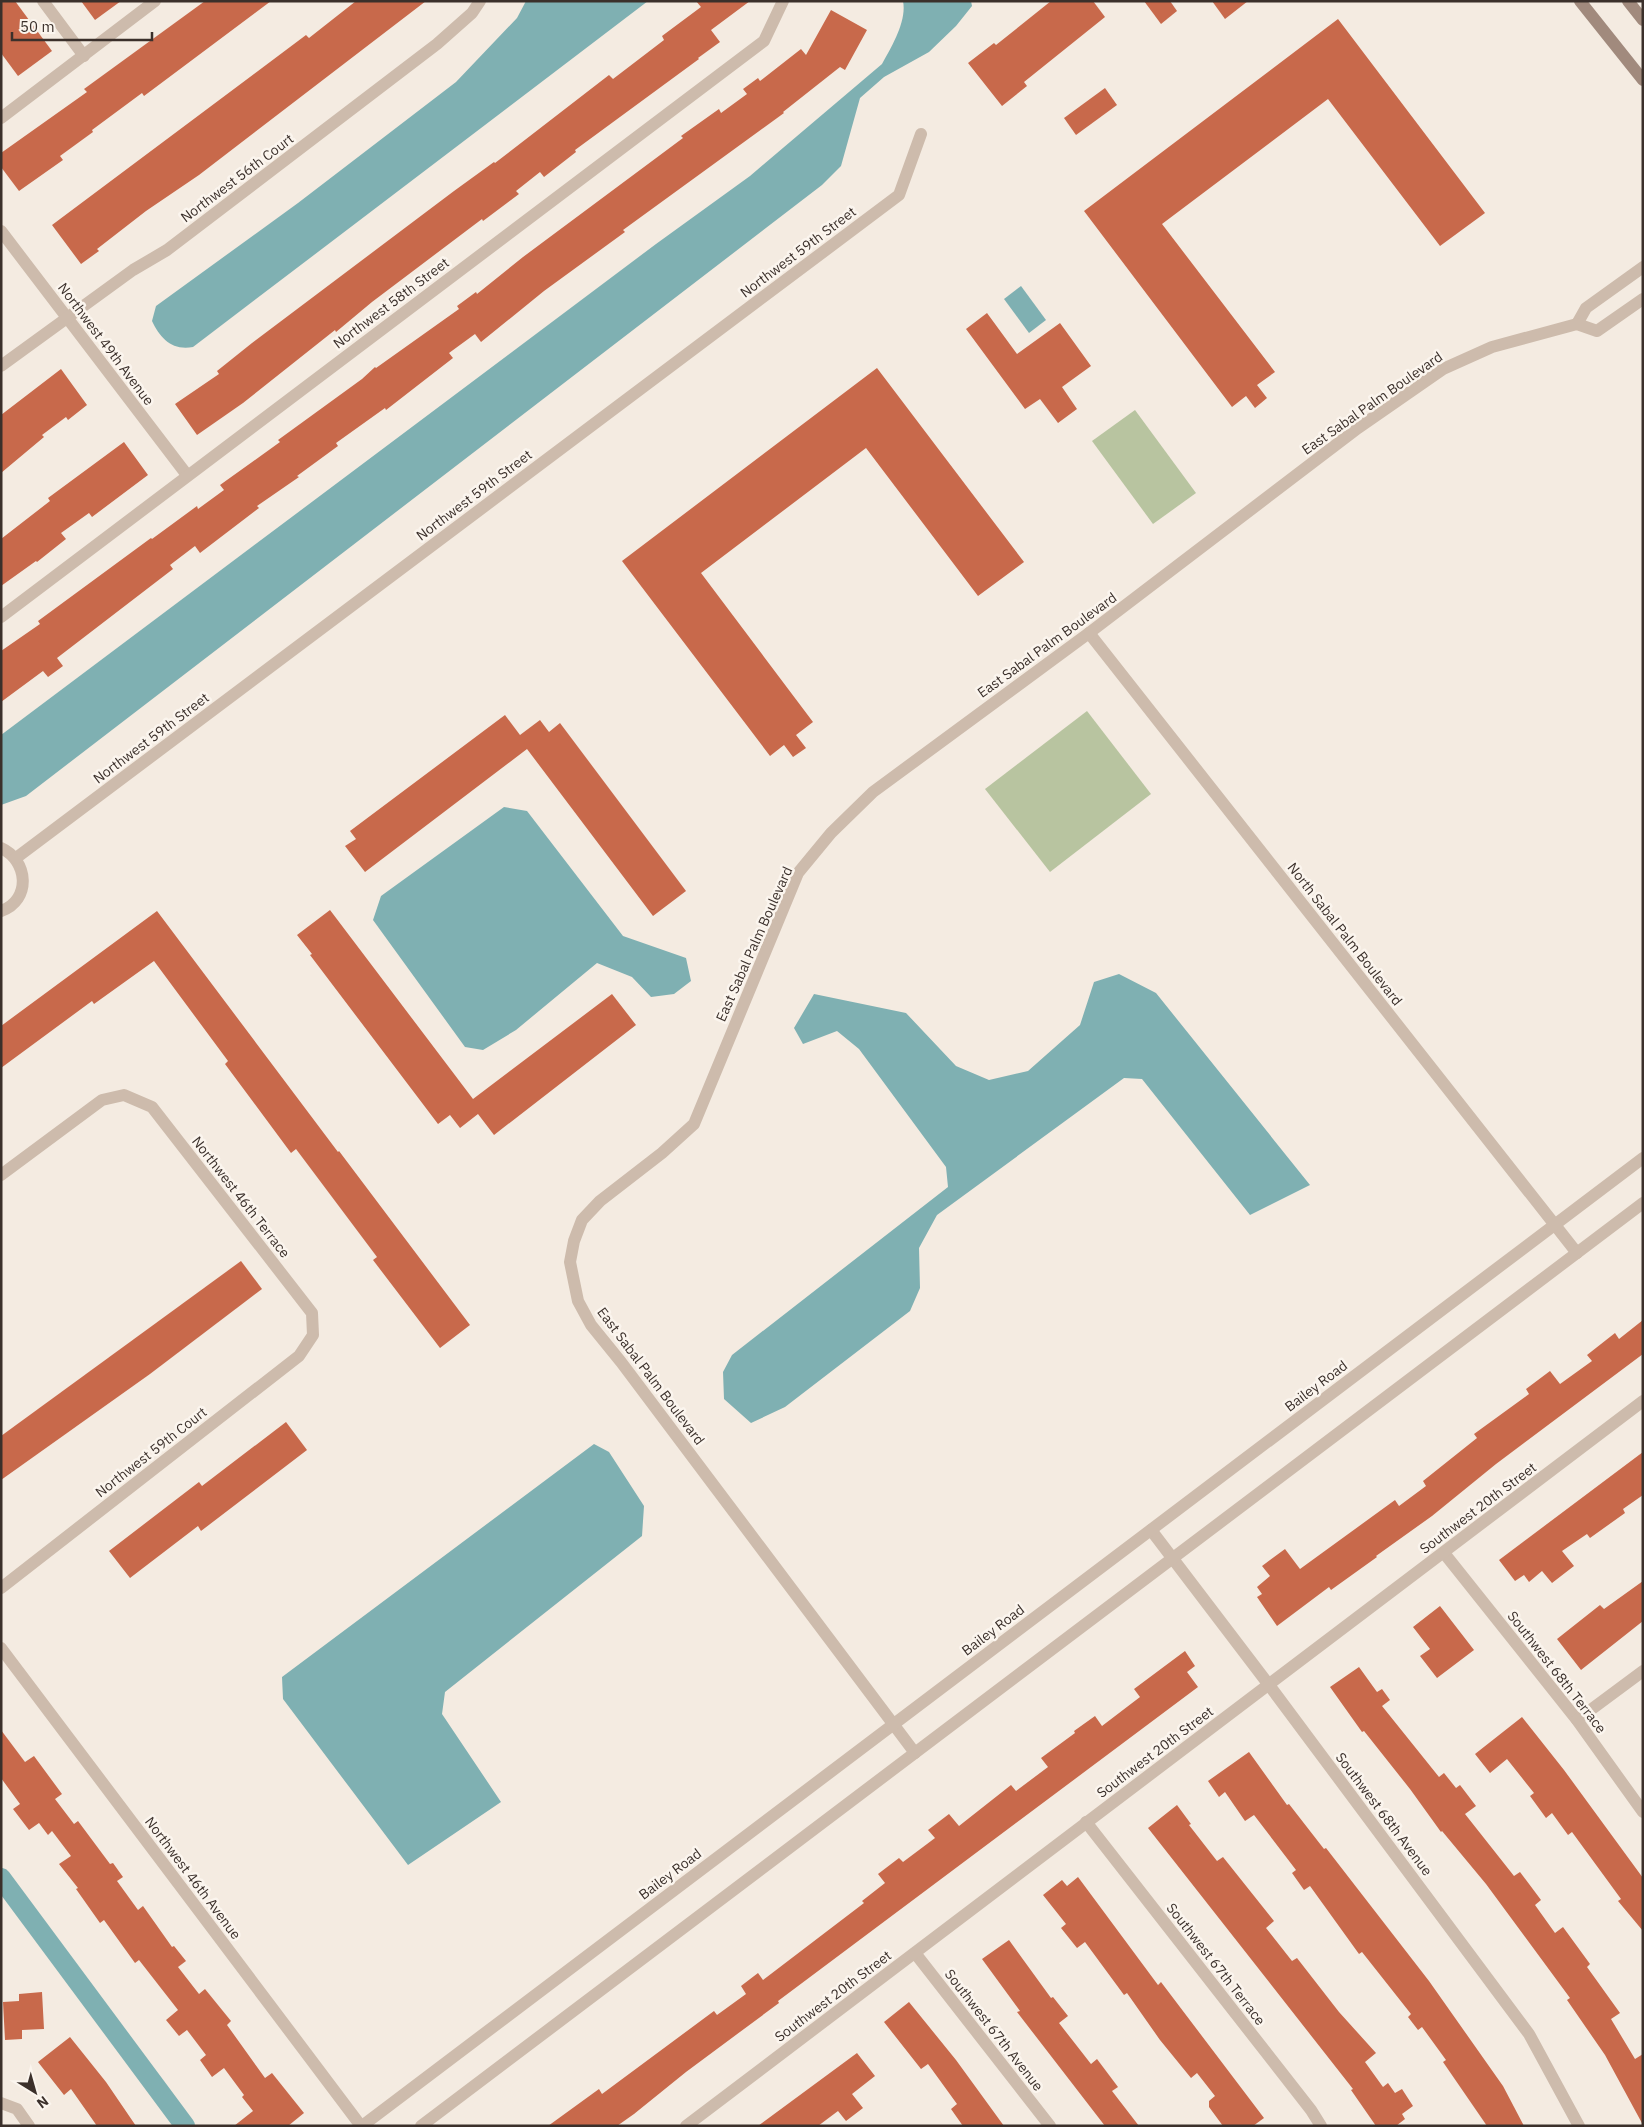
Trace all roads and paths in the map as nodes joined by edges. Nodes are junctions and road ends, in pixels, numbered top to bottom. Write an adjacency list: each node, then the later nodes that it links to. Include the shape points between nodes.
1 (43, 1): 8 (street)
2 (155, 1): 8 (street)
3 (480, 1): 15 (street, Northwest 56th Court, via 437,44 167,250 133,270)
4 (783, 1): 18 (street, Northwest 58th Street, via 764,41)
5 (1580, 1): 9 (main road)
6 (1628, 1): 7 (main road)
7 (1643, 20)
8 (84, 56): 10 (street)
9 (1643, 80)
10 (1, 118)
11 (921, 134): 22 (street, Northwest 59th Street, via 899,195)
12 (1, 231): 15 (street, Northwest 49th Avenue)
13 (1643, 268): 16 (street, via 1586,308)
14 (1643, 299): 16 (street, East Sabal Palm Boulevard, via 1597,331)
15 (68, 318): 17 (street, Northwest 56th Court); 18 (street, Northwest 49th Avenue)
16 (1577, 324): 20 (street, East Sabal Palm Boulevard, via 1492,346 1443,368 1358,428)
17 (1, 366)
18 (187, 475): 19 (street, Northwest 58th Street)
19 (1, 617)
20 (1089, 633): 27 (street, North Sabal Palm Boulevard); 39 (street, East Sabal Palm Boulevard, via 872,792 812,856 798,873 694,1124 600,1201 582,1220 570,1262 578,1301 591,1325)
21 (1, 848): 22 (street)
22 (16, 858): 23 (street, via 21,867 23,886 14,903)
23 (1, 911)
24 (1643, 1158): 27 (street, Bailey Road)
25 (1, 1175): 29 (street, Northwest 46th Terrace, via 102,1100 124,1095 152,1106 312,1313)
26 (1643, 1203): 28 (street)
27 (1555, 1225): 28 (street, North Sabal Palm Boulevard); 31 (street, Bailey Road)
28 (1577, 1253): 33 (street)
29 (313, 1335): 34 (street, Northwest 59th Court, via 300,1356)
30 (1643, 1401): 32 (street, Southwest 20th Street)
31 (1151, 1530): 33 (street, Southwest 68th Avenue); 39 (street, Bailey Road)
32 (1444, 1553): 37 (street, Southwest 20th Street); 38 (street, Southwest 68th Terrace)
33 (1173, 1558): 37 (street, Southwest 68th Avenue); 40 (street)
34 (1, 1588)
35 (1, 1648): 46 (street, Northwest 46th Avenue)
36 (1643, 1671): 38 (street)
37 (1269, 1685): 42 (street, Southwest 20th Street); 51 (street, Southwest 68th Avenue, via 1529,2034)
38 (1577, 1720): 41 (street, Southwest 68th Terrace)
39 (893, 1724): 40 (street, East Sabal Palm Boulevard); 46 (street, Bailey Road)
40 (915, 1753): 47 (street)
41 (1643, 1812)
42 (1086, 1822): 43 (street, Southwest 20th Street); 50 (street, Southwest 67th Terrace)
43 (915, 1954): 48 (street, Southwest 20th Street); 49 (street, Southwest 67th Avenue)
44 (1, 2103): 45 (street, via 17,2109)
45 (29, 2126)
46 (361, 2126)
47 (421, 2126)
48 (686, 2126)
49 (1050, 2126)
50 (1321, 2126)
51 (1578, 2126)

